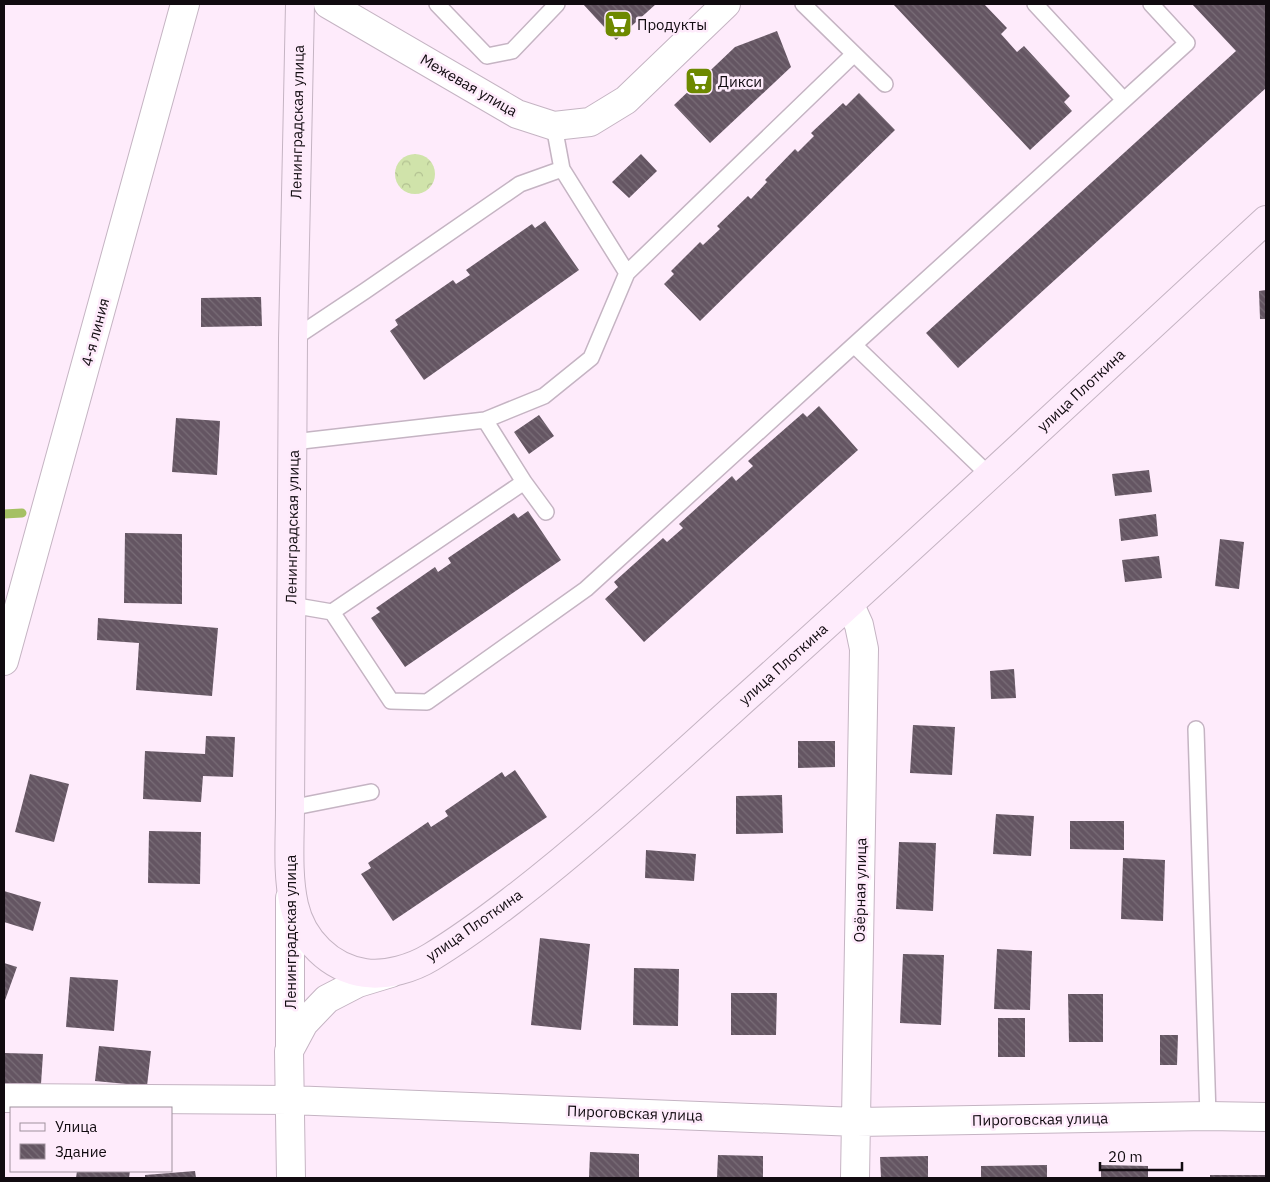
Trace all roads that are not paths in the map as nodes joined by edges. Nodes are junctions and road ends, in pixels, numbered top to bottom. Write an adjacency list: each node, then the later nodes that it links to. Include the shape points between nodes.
1 (186, 4): 27 (street, 4-я линия)
2 (300, 4): 17 (street, Ленинградская улица)
3 (328, 4): 13 (street, Межевая улица, via 517,114)
4 (437, 4): 5 (lane, via 486,56 512,51)
5 (557, 4)
6 (726, 4): 13 (street, Межевая улица, via 626,100 590,122)
7 (803, 4): 10 (lane)
8 (1035, 4): 12 (lane)
9 (1151, 4): 12 (lane, via 1187,43)
10 (854, 54): 11 (lane); 16 (lane)
11 (884, 84)
12 (1124, 100): 18 (lane)
13 (554, 126): 14 (lane)
14 (562, 169): 16 (lane); 17 (lane, via 520,184)
15 (1266, 220): 21 (street, улица Плоткина)
16 (627, 273): 19 (lane, via 591,358 544,396)
17 (293, 339): 20 (street, Ленинградская улица)
18 (854, 345): 21 (lane); 26 (lane, via 586,589 427,702 391,701)
19 (484, 420): 20 (lane); 22 (lane)
20 (293, 442): 24 (street, Ленинградская улица)
21 (989, 475): 25 (street, улица Плоткина)
22 (524, 482): 23 (lane); 26 (lane)
23 (546, 512)
24 (291, 605): 26 (lane); 30 (street, Ленинградская улица)
25 (850, 605): 32 (street, улица Плоткина, via 560,864 471,932 428,960); 38 (street, Озёрная улица, via 859,625 864,649)
26 (332, 612)
27 (4, 661)
28 (1196, 729): 36 (lane)
29 (371, 792): 30 (lane)
30 (290, 808): 31 (street, Ленинградская улица)
31 (291, 881): 32 (street, улица Плоткина, via 294,907 304,931 319,951 340,966 366,973); 33 (street, Ленинградская улица)
32 (394, 972): 33 (street, via 358,983 327,999 304,1023)
33 (290, 1051): 35 (street, Ленинградская улица)
34 (4, 1098): 35 (street, Пироговская улица)
35 (289, 1100): 38 (street, Пироговская улица); 39 (street, Ленинградская улица)
36 (1208, 1116): 37 (street, Пироговская улица); 38 (street, Пироговская улица)
37 (1266, 1117)
38 (856, 1122): 40 (street, Озёрная улица)
39 (291, 1178)
40 (856, 1178)

